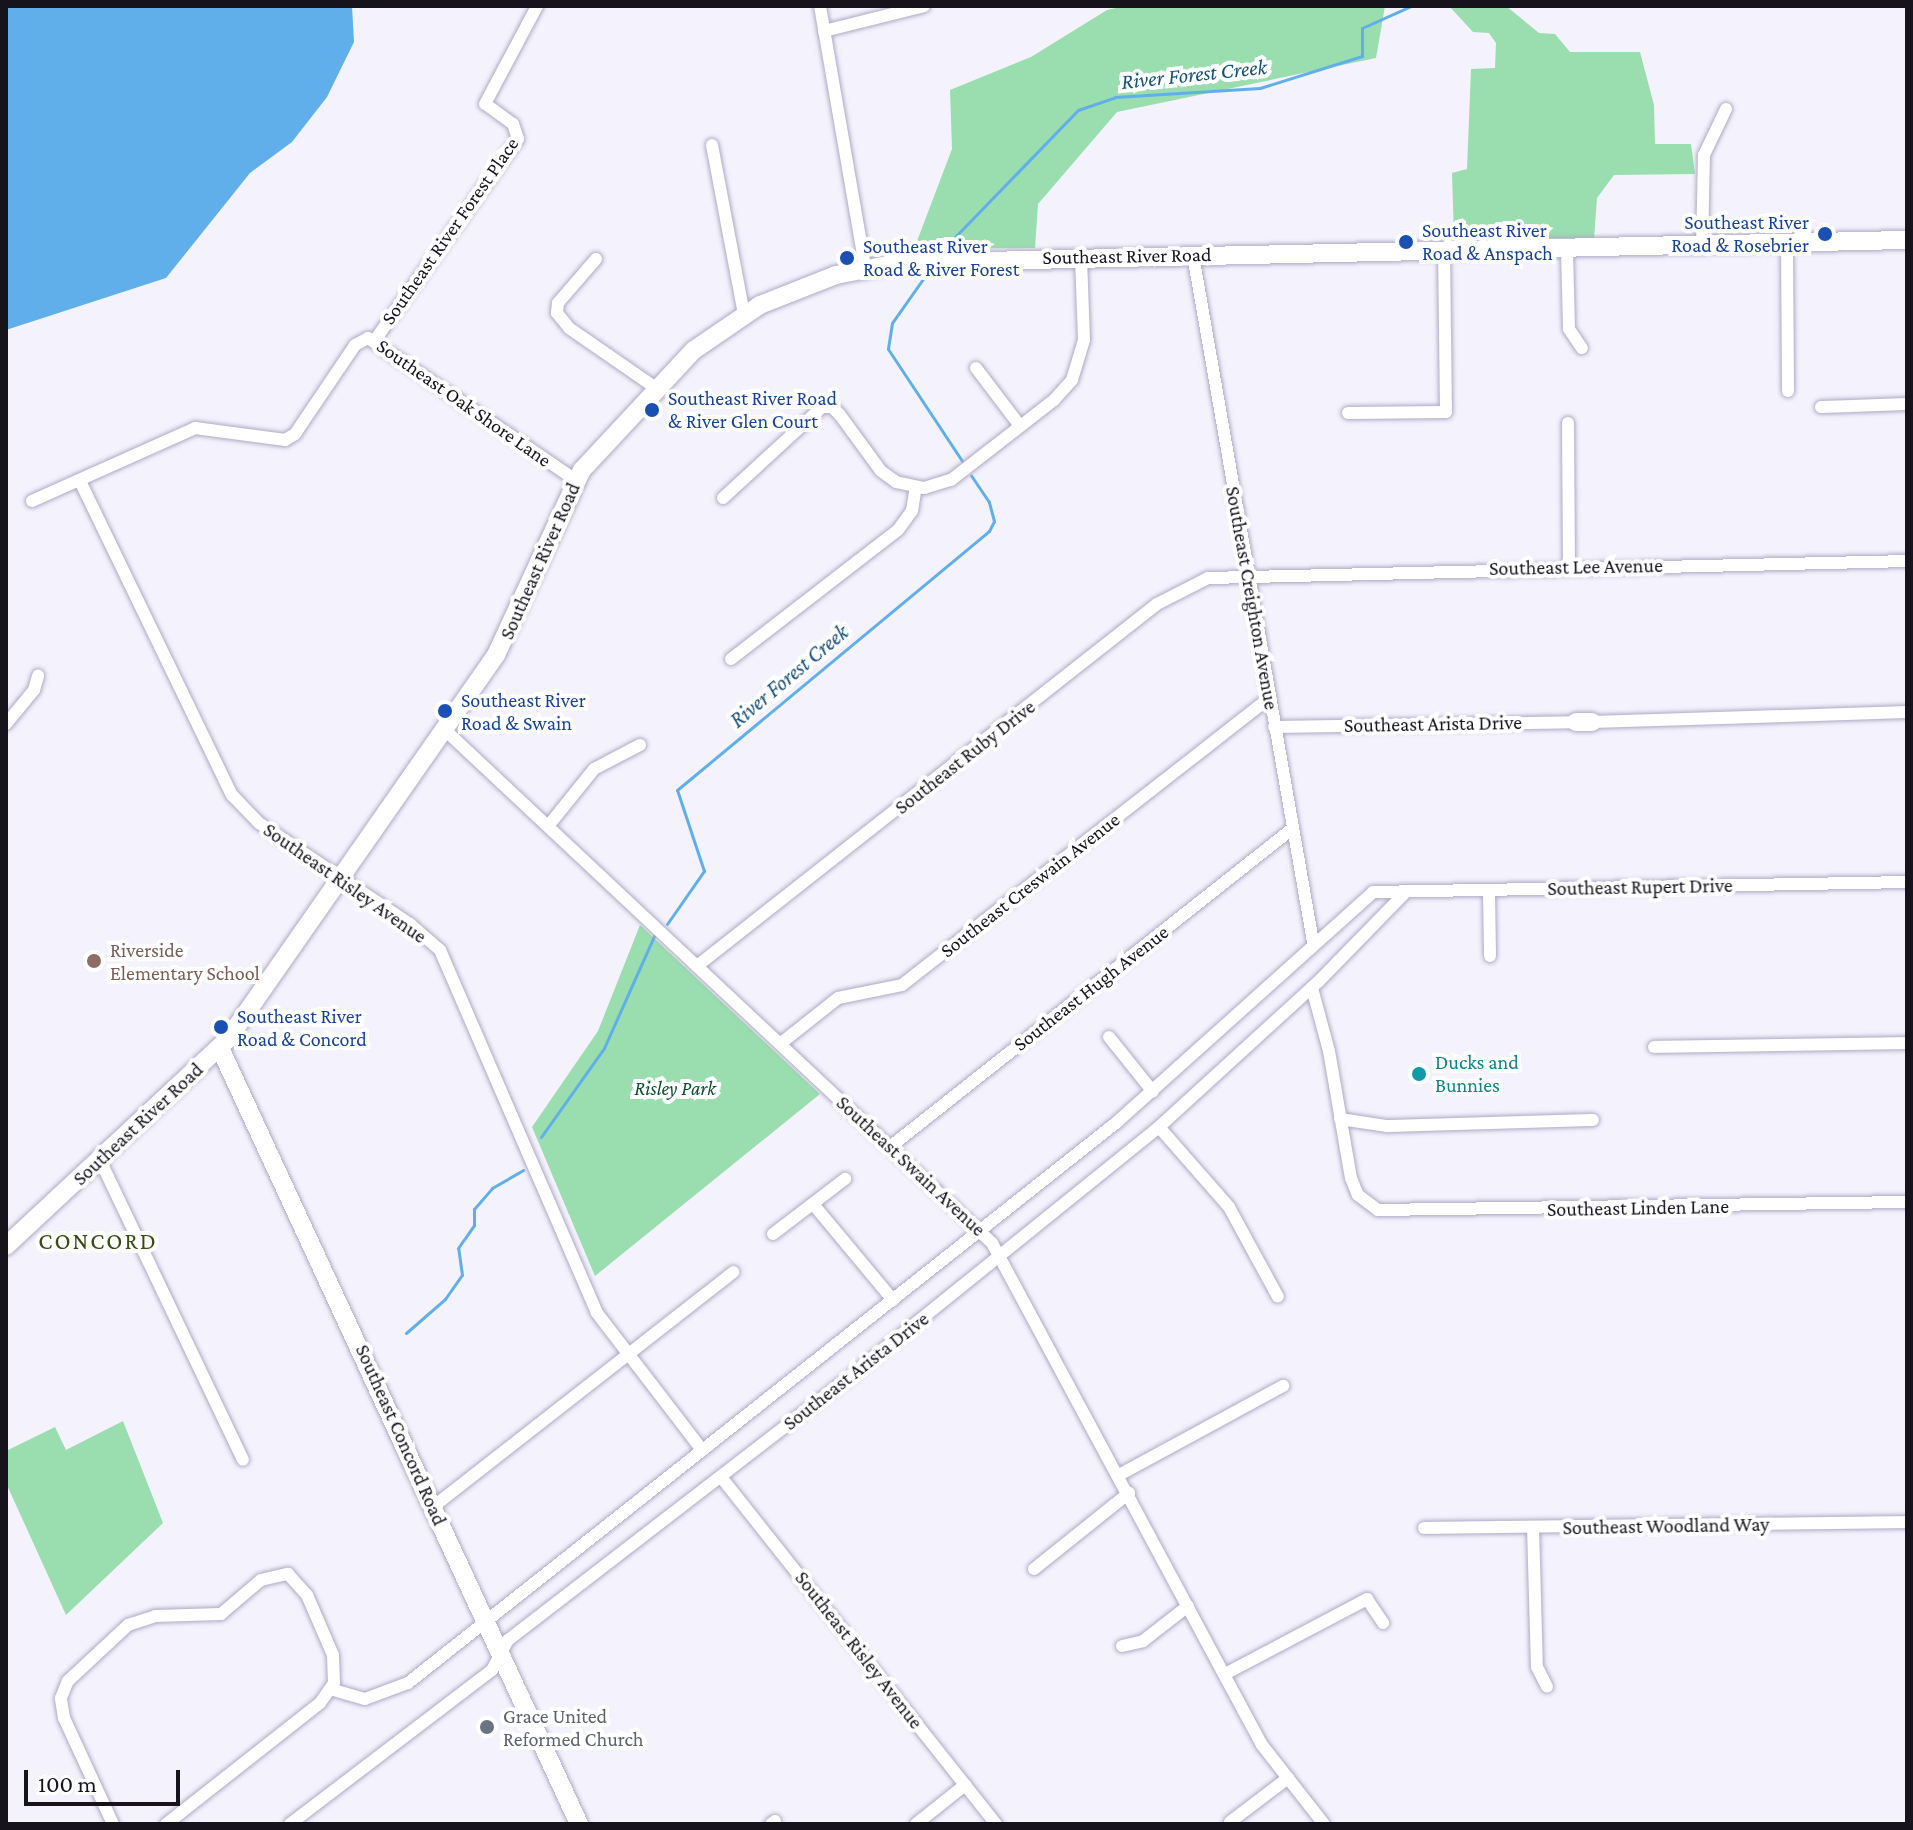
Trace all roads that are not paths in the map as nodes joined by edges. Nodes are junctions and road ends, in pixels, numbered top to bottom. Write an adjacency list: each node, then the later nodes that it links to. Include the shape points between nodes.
1 (537, 6): 17 (street, Southeast River Forest Place, via 485,104 513,124 518,139)
2 (820, 6): 4 (street)
3 (924, 6): 4 (street)
4 (824, 31): 15 (street)
5 (1726, 109): 9 (street, via 1704,155)
6 (712, 145): 16 (street)
7 (1907, 240): 8 (street, Southeast River Road)
8 (1787, 245): 9 (street, Southeast River Road); 21 (street)
9 (1702, 248): 11 (street, Southeast River Road)
10 (1444, 251): 11 (street, Southeast River Road); 12 (street, Southeast River Road); 24 (street, via 1446,412)
11 (1567, 251): 18 (street, via 1569,329)
12 (1193, 255): 13 (street, Southeast River Road); 34 (street, Southeast Creighton Avenue)
13 (1081, 257): 15 (street, Southeast River Road); 26 (street, via 1084,340 1079,365 1061,393)
14 (596, 259): 20 (street, via 558,303 557,313 569,328)
15 (865, 266): 16 (street, Southeast River Road)
16 (744, 314): 20 (street, Southeast River Road, via 707,338)
17 (375, 340): 27 (street, Southeast Oak Shore Lane); 28 (street, Southeast Oak Shore Lane, via 355,345 295,434 285,440 195,428)
18 (1582, 348)
19 (976, 368): 26 (street)
20 (656, 388): 27 (street, Southeast River Road)
21 (1788, 391)
22 (1907, 404): 23 (street)
23 (1821, 407)
24 (1348, 413)
25 (1568, 423): 33 (street)
26 (1020, 426): 29 (street, via 951,480)
27 (575, 480): 41 (street, Southeast River Road, via 506,637)
28 (80, 481): 31 (street, Southeast Oak Shore Lane); 45 (street, Southeast Risley Avenue, via 221,779 259,823)
29 (916, 487): 30 (street, via 881,471 832,407 812,414); 35 (street, via 912,511 898,530)
30 (723, 498)
31 (32, 501)
32 (1907, 561): 33 (street, Southeast Lee Avenue)
33 (1569, 567): 34 (street, Southeast Lee Avenue)
34 (1245, 575): 37 (street, Southeast Creighton Avenue); 52 (street, Southeast Ruby Drive, via 1200,580 1157,604)
35 (731, 659)
36 (38, 676): 39 (street, via 34,690)
37 (1268, 699): 40 (street, Southeast Creighton Avenue); 56 (street, Southeast Creswain Avenue, via 902,985 838,998)
38 (1907, 712): 40 (street, Southeast Arista Drive)
39 (6, 724)
40 (1274, 727): 44 (street, Southeast Creighton Avenue)
41 (445, 730): 43 (street, Southeast Swain Avenue); 45 (street, Southeast River Road)
42 (640, 745): 43 (street, via 594,769)
43 (549, 825): 52 (street, Southeast Swain Avenue)
44 (1292, 829): 50 (street, Southeast Creighton Avenue); 63 (street, Southeast Hugh Avenue)
45 (342, 878): 58 (street, Southeast River Road); 75 (street, Southeast Risley Avenue, via 410,924 448,963 582,1283)
46 (1907, 882): 47 (street, Southeast Rupert Drive)
47 (1489, 891): 49 (street, Southeast Rupert Drive); 51 (street)
48 (1373, 892): 49 (street, Southeast Rupert Drive); 50 (street, Southeast Arista Drive)
49 (1404, 894): 53 (street, Southeast Arista Drive)
50 (1313, 942): 59 (street, Southeast Arista Drive)
51 (1490, 956)
52 (697, 966): 56 (street, Southeast Swain Avenue)
53 (1312, 988): 60 (street); 62 (street, Southeast Arista Drive)
54 (1109, 1037): 59 (street)
55 (1907, 1043): 57 (street)
56 (780, 1044): 63 (street, Southeast Swain Avenue)
57 (1654, 1047)
58 (220, 1048): 64 (street, Southeast River Road); 82 (street, Southeast Concord Road)
59 (1153, 1092): 68 (street, Southeast Arista Drive)
60 (1340, 1119): 61 (street, via 1387,1126); 66 (street, Southeast Linden Lane, via 1355,1188 1370,1207 1384,1213)
61 (1593, 1120)
62 (1159, 1127): 71 (street, Southeast Arista Drive); 73 (street, via 1229,1207)
63 (890, 1147): 68 (street, Southeast Swain Avenue)
64 (100, 1160): 70 (street, Southeast River Road); 78 (street)
65 (845, 1179): 67 (street)
66 (1907, 1202)
67 (813, 1204): 69 (street); 74 (street)
68 (981, 1230): 71 (street, Southeast Swain Avenue); 74 (street, Southeast Arista Drive)
69 (773, 1234)
70 (6, 1246)
71 (1000, 1256): 79 (street, Southeast Swain Avenue); 80 (street, Southeast Arista Drive)
72 (733, 1272): 75 (street)
73 (1278, 1297)
74 (893, 1300): 77 (street, Southeast Arista Drive)
75 (626, 1357): 77 (street, Southeast Risley Avenue); 82 (street)
76 (1283, 1386): 79 (street)
77 (702, 1450): 88 (street, Southeast Arista Drive)
78 (243, 1460)
79 (1119, 1475): 81 (street, Southeast Swain Avenue)
80 (721, 1477): 91 (street, Southeast Arista Drive, via 508,1640); 96 (street, Southeast Risley Avenue)
81 (1129, 1493): 86 (street); 87 (street, Southeast Swain Avenue)
82 (434, 1506): 88 (street, Southeast Concord Road)
83 (1907, 1522): 84 (street, Southeast Woodland Way)
84 (1533, 1527): 85 (street, Southeast Woodland Way); 93 (street, via 1537,1667)
85 (1424, 1528)
86 (1034, 1569)
87 (1188, 1606): 90 (street, via 1143,1641); 92 (street, Southeast Swain Avenue)
88 (486, 1622): 91 (street, Southeast Concord Road); 94 (street, Southeast Arista Drive, via 408,1683 383,1696 365,1699)
89 (1383, 1623): 92 (street, via 1367,1599)
90 (1122, 1646)
91 (501, 1653): 100 (street, Southeast Arista Drive, via 492,1670); 101 (street, Southeast Concord Road)
92 (1225, 1674): 95 (street, Southeast Swain Avenue, via 1262,1745)
93 (1547, 1687)
94 (330, 1689): 98 (street, via 333,1655 307,1595 288,1574 261,1580 221,1614 155,1616 128,1625 68,1681 61,1698 64,1718); 99 (street)
95 (1288, 1778): 97 (street); 104 (street, Southeast Swain Avenue)
96 (965, 1785): 102 (street); 103 (street, Southeast Risley Avenue)
97 (1230, 1822)
98 (113, 1824)
99 (166, 1824)
100 (290, 1824)
101 (579, 1824)
102 (916, 1824)
103 (996, 1824)
104 (1324, 1824)

